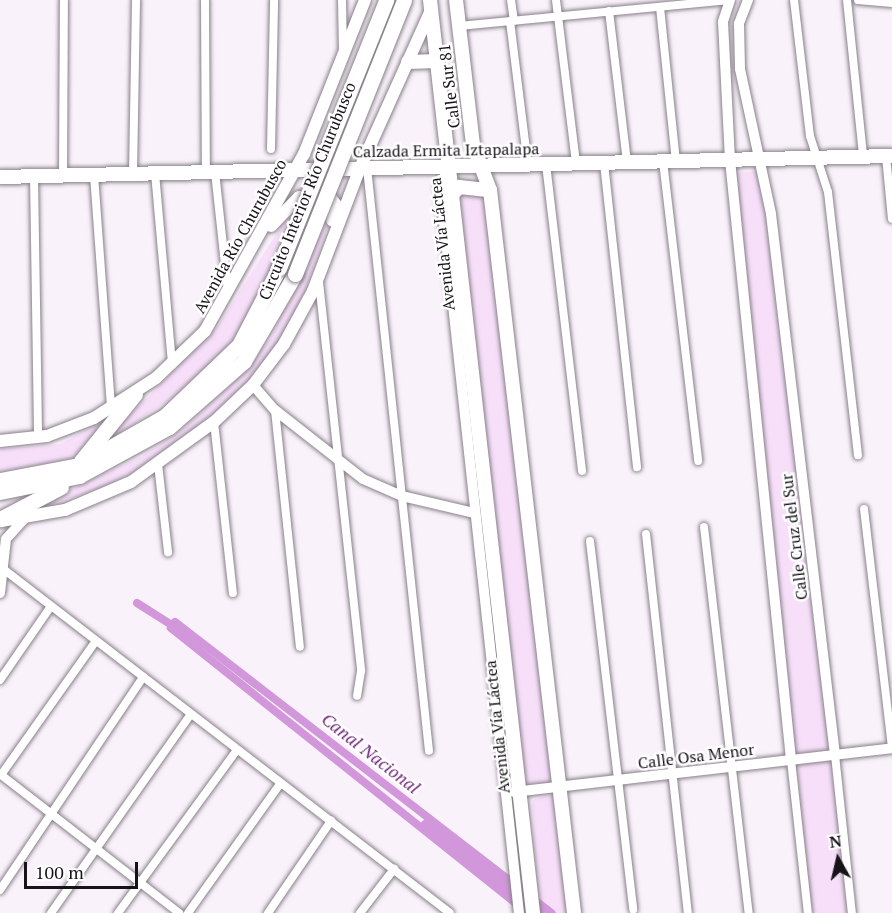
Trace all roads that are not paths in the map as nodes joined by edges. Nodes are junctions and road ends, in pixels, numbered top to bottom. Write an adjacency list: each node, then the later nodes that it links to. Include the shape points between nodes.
1 (64, 0): 49 (street)
2 (136, 0): 46 (street)
3 (205, 0): 44 (street)
4 (274, 0): 28 (street)
5 (342, 0): 25 (street)
6 (365, 0): 25 (main road, Avenida Río Churubusco)
7 (386, 0): 71 (highway, Circuito Interior Río Churubusco, bridge, via 279,268 250,330 205,382 146,430)
8 (404, 0): 71 (highway, Circuito Interior Río Churubusco, bridge, via 295,274 263,335 223,383 151,440)
9 (456, 0): 24 (main road, Calle Sur 81)
10 (511, 0): 23 (street)
11 (556, 0): 22 (street)
12 (730, 0): 16 (street); 20 (street); 33 (street, Calle Cruz del Sur, via 723,22)
13 (794, 0): 31 (street, via 810,136)
14 (847, 0): 29 (street)
15 (858, 0): 17 (street)
16 (748, 1): 32 (street, Calle Cruz del Sur, via 739,24 740,69)
17 (875, 1): 19 (street)
18 (433, 3): 26 (main road, Calle Sur 81); 27 (main road)
19 (892, 3)
20 (660, 6): 21 (street); 34 (street)
21 (609, 11): 22 (street); 35 (street)
22 (559, 16): 23 (street); 36 (street)
23 (512, 21): 24 (street); 39 (street)
24 (459, 26): 41 (main road, Calle Sur 81, via 473,145)
25 (343, 55): 43 (main road, Avenida Río Churubusco)
26 (437, 61): 27 (main road); 40 (main road, Calle Sur 81)
27 (408, 62): 42 (main road)
28 (271, 149)
29 (863, 156): 30 (main road, Calzada Ermita Iztapalapa); 31 (main road, Calzada Ermita Iztapalapa)
30 (889, 156): 53 (street)
31 (818, 157): 32 (main road, Calzada Ermita Iztapalapa); 66 (street, via 828,192)
32 (761, 159): 33 (main road, Calzada Ermita Iztapalapa); 97 (street, Calle Cruz del Sur)
33 (730, 160): 34 (main road, Calzada Ermita Iztapalapa); 98 (street, Calle Cruz del Sur)
34 (670, 161): 35 (main road, Calzada Ermita Iztapalapa); 67 (street)
35 (627, 162): 37 (main road, Calzada Ermita Iztapalapa)
36 (576, 163): 37 (main road, Calzada Ermita Iztapalapa); 38 (main road, Calzada Ermita Iztapalapa)
37 (604, 163): 70 (street)
38 (546, 164): 39 (main road, Calzada Ermita Iztapalapa); 72 (street)
39 (528, 165): 41 (main road, Calzada Ermita Iztapalapa)
40 (450, 166): 41 (main road, Calzada Ermita Iztapalapa); 42 (main road, Calzada Ermita Iztapalapa); 52 (main road, Avenida Vía Láctea); 77 (street, Avenida Vía Láctea, via 440,185)
41 (482, 166): 51 (main road)
42 (364, 168): 43 (main road, Calzada Ermita Iztapalapa); 55 (main road); 75 (street)
43 (295, 170): 44 (main road, Calzada Ermita Iztapalapa); 54 (main road, Avenida Río Churubusco)
44 (211, 172): 45 (main road, Calzada Ermita Iztapalapa); 57 (street)
45 (155, 173): 46 (main road, Calzada Ermita Iztapalapa); 58 (street)
46 (133, 174): 47 (main road, Calzada Ermita Iztapalapa)
47 (94, 175): 49 (main road, Calzada Ermita Iztapalapa); 61 (street)
48 (34, 176): 49 (main road, Calzada Ermita Iztapalapa); 50 (main road, Calzada Ermita Iztapalapa); 64 (street)
49 (63, 176)
50 (0, 177)
51 (490, 190): 52 (main road, via 459,187); 104 (main road)
52 (452, 195): 105 (main road, Avenida Vía Láctea)
53 (892, 219)
54 (254, 248): 56 (main road, via 294,199 332,198 336,210 314,267); 57 (main road, Avenida Río Churubusco)
55 (320, 276): 56 (main road); 68 (street)
56 (313, 291): 59 (main road, via 284,344)
57 (229, 297): 58 (main road, Avenida Río Churubusco)
58 (172, 365): 60 (main road, Avenida Río Churubusco)
59 (253, 385): 62 (street); 63 (main road)
60 (135, 394): 61 (main road, Avenida Río Churubusco); 71 (highway)
61 (111, 409): 64 (main road, Avenida Río Churubusco)
62 (275, 410): 68 (street); 89 (street)
63 (214, 422): 69 (main road); 86 (street)
64 (38, 438): 65 (main road, Avenida Río Churubusco)
65 (0, 441)
66 (858, 455)
67 (698, 461)
68 (337, 462): 75 (street); 92 (street, via 361,671)
69 (158, 464): 78 (main road, via 96,500); 83 (street)
70 (637, 466)
71 (79, 471): 73 (highway, Circuito Interior Río Churubusco); 74 (highway, Circuito Interior Río Churubusco); 79 (highway)
72 (582, 471)
73 (0, 480)
74 (0, 492)
75 (402, 496): 77 (street); 96 (street)
76 (864, 509): 94 (street)
77 (474, 513): 106 (street, Avenida Vía Láctea)
78 (25, 518): 79 (main road); 84 (street, via 6,539)
79 (0, 520)
80 (704, 527): 99 (street)
81 (646, 534): 101 (street)
82 (591, 541): 102 (street)
83 (168, 552)
84 (2, 568): 85 (street); 87 (street)
85 (0, 593)
86 (233, 593)
87 (51, 606): 88 (street); 91 (street)
88 (96, 641): 90 (street); 100 (street)
89 (300, 647)
90 (143, 677): 93 (street); 107 (street)
91 (0, 680)
92 (357, 696)
93 (190, 714): 95 (street); 109 (street)
94 (892, 748): 97 (street, Calle Osa Menor)
95 (237, 750): 103 (street); 111 (street)
96 (429, 751)
97 (835, 755): 98 (street, Calle Osa Menor); 127 (street, Calle Cruz del Sur)
98 (791, 760): 99 (street, Calle Osa Menor); 126 (street, Calle Cruz del Sur)
99 (732, 767): 101 (street, Calle Osa Menor); 125 (street)
100 (0, 774): 107 (street)
101 (673, 774): 102 (street, Calle Osa Menor); 124 (street)
102 (617, 780): 104 (street, Calle Osa Menor); 113 (street)
103 (280, 784): 108 (street); 118 (street)
104 (561, 787): 105 (street, Calle Osa Menor); 123 (main road)
105 (521, 791): 106 (street, Calle Osa Menor); 122 (main road, Avenida Vía Láctea)
106 (504, 793): 114 (street, Avenida Vía Láctea)
107 (50, 812): 109 (street); 112 (street)
108 (331, 821): 110 (street); 119 (street)
109 (95, 848): 111 (street); 115 (street)
110 (394, 869): 120 (street); 121 (street)
111 (140, 883): 116 (street); 117 (street)
112 (0, 890)
113 (633, 909)
114 (519, 911)
115 (51, 913)
116 (118, 913)
117 (179, 913)
118 (188, 913)
119 (268, 913)
120 (360, 913)
121 (449, 913)
122 (533, 913)
123 (574, 913)
124 (688, 913)
125 (748, 913)
126 (808, 913)
127 (852, 913)

